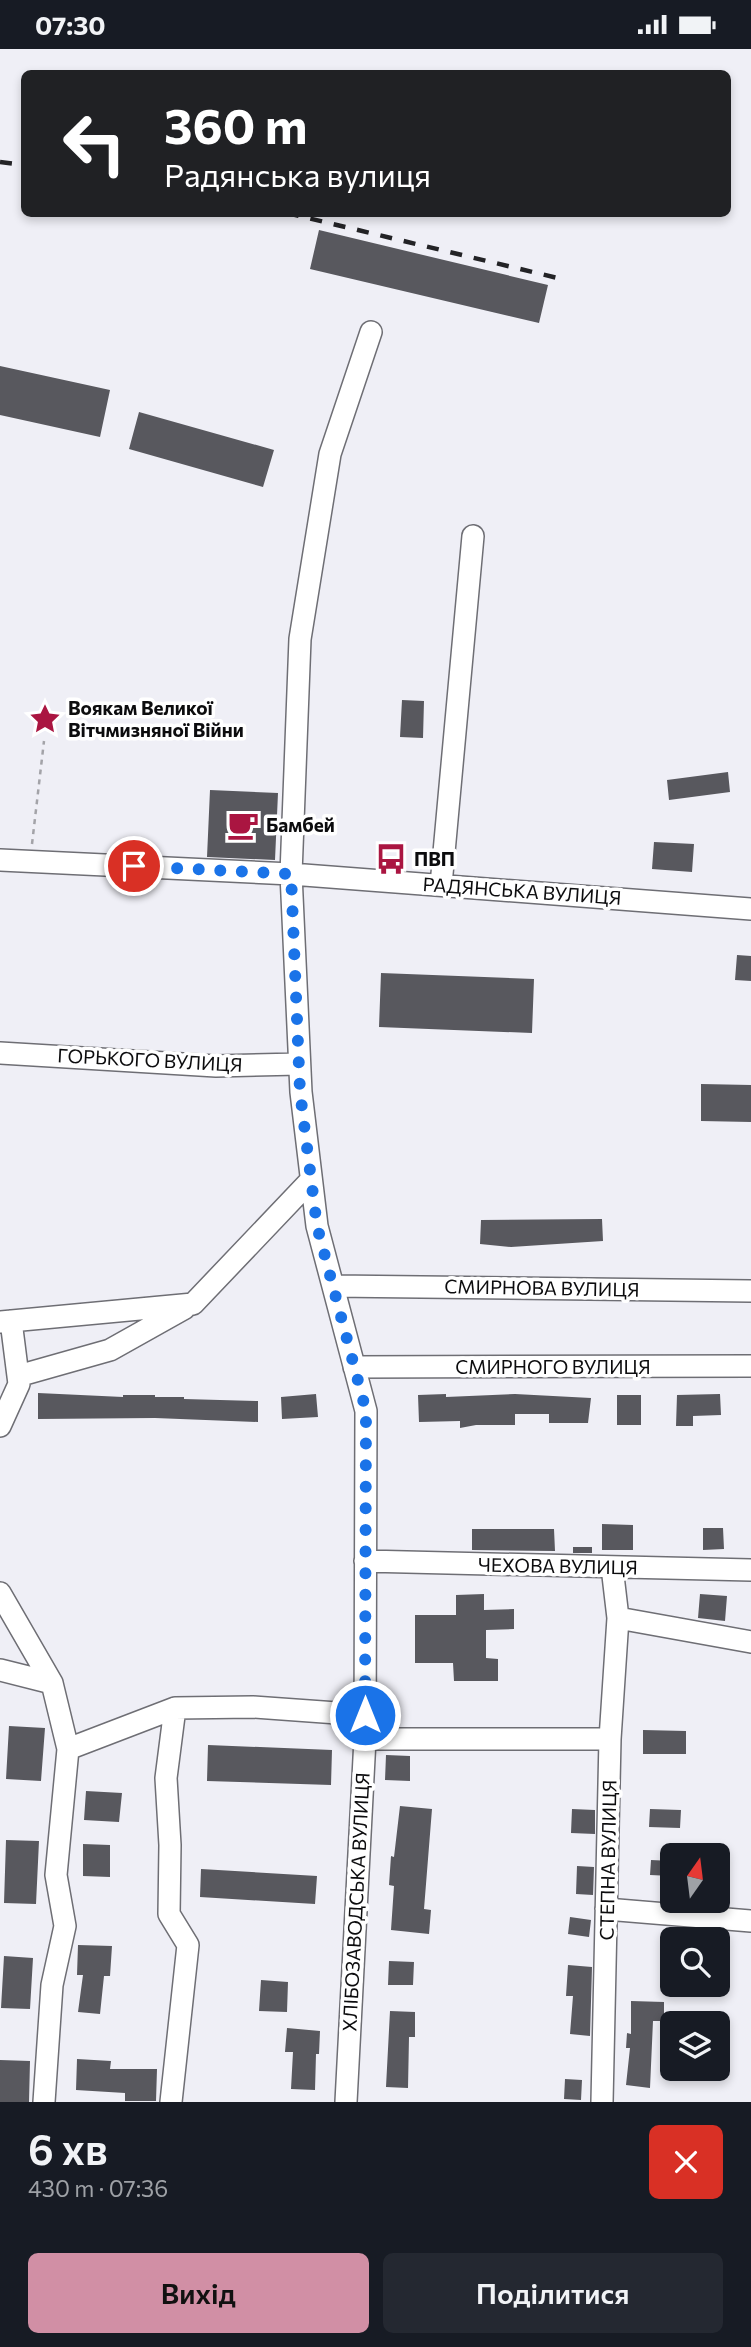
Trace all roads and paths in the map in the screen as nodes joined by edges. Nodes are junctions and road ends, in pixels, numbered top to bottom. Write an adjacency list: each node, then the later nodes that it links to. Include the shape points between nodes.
1 (371, 332): 6 (street, ХЛІБОЗАВОДСЬКА ВУЛИЦЯ, via 330,454 300,639)
2 (472, 536): 7 (street)
3 (44, 741): 5 (path)
4 (0, 859): 5 (street, РАДЯНСЬКА ВУЛИЦЯ)
5 (30, 861): 6 (street, РАДЯНСЬКА ВУЛИЦЯ)
6 (291, 874): 7 (street, РАДЯНСЬКА ВУЛИЦЯ); 10 (street, ХЛІБОЗАВОДСЬКА ВУЛИЦЯ)
7 (441, 885): 8 (street, РАДЯНСЬКА ВУЛИЦЯ)
8 (751, 909)
9 (0, 1052): 10 (street, ГОРЬКОГО ВУЛИЦЯ, via 216,1066)
10 (299, 1064): 11 (street, ХЛІБОЗАВОДСЬКА ВУЛИЦЯ)
11 (311, 1179): 12 (street, ХЛІБОЗАВОДСЬКА ВУЛИЦЯ, via 317,1226); 14 (street)
12 (333, 1286): 13 (street, СМИРНОВА ВУЛИЦЯ); 17 (street, ХЛІБОЗАВОДСЬКА ВУЛИЦЯ)
13 (751, 1291)
14 (193, 1304): 15 (street); 18 (street, via 110,1350)
15 (6, 1321): 18 (street)
16 (751, 1366): 17 (street, СМИРНОГО ВУЛИЦЯ)
17 (354, 1367): 20 (street, ХЛІБОЗАВОДСЬКА ВУЛИЦЯ, via 366,1411)
18 (18, 1376): 19 (street, via 19,1384)
19 (0, 1426)
20 (365, 1561): 21 (street, ЧЕХОВА ВУЛИЦЯ); 29 (street, ХЛІБОЗАВОДСЬКА ВУЛИЦЯ)
21 (612, 1567): 22 (street, ЧЕХОВА ВУЛИЦЯ); 24 (street, СТЕПНА ВУЛИЦЯ)
22 (751, 1570)
23 (0, 1593): 27 (street)
24 (618, 1618): 25 (street); 31 (street, СТЕПНА ВУЛИЦЯ)
25 (751, 1642)
26 (0, 1670): 27 (street)
27 (52, 1682): 32 (street)
28 (175, 1708): 29 (street, via 253,1707); 32 (street); 36 (street, via 166,1778 169,1914 188,1945)
29 (365, 1715): 30 (street, ХЛІБОЗАВОДСЬКА ВУЛИЦЯ)
30 (365, 1739): 31 (street); 37 (street, ХЛІБОЗАВОДСЬКА ВУЛИЦЯ)
31 (610, 1739): 33 (street, СТЕПНА ВУЛИЦЯ)
32 (68, 1749): 35 (street, via 56,1875 65,1926 52,1985)
33 (606, 1909): 34 (street); 38 (street, СТЕПНА ВУЛИЦЯ)
34 (751, 1921)
35 (44, 2102)
36 (171, 2102)
37 (346, 2102)
38 (602, 2102)

